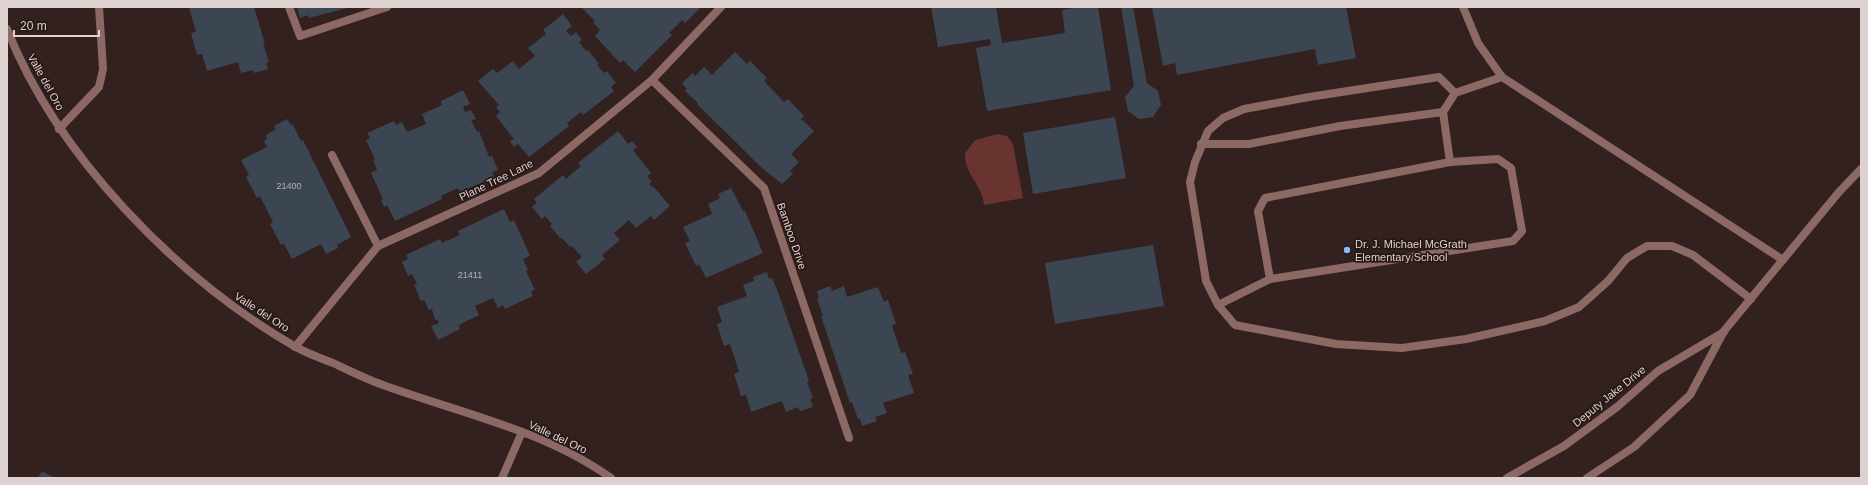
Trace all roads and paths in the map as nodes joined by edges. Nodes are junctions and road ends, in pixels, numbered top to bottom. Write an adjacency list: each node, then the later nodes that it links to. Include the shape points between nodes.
1 (99, 7): 11 (street, via 103,69 99,87)
2 (289, 7): 3 (street, via 300,36)
3 (387, 7)
4 (721, 7): 8 (street, Plane Tree Lane)
5 (1463, 7): 7 (street, via 1478,43)
6 (7, 29): 11 (street, Valle del Oro, via 14,48)
7 (1502, 77): 9 (street); 17 (street)
8 (652, 80): 16 (street, Plane Tree Lane, via 539,173); 24 (street, Bamboo Drive, via 764,188)
9 (1455, 94): 10 (street); 12 (street, via 1440,77 1244,109 1222,118 1208,131)
10 (1443, 112): 12 (street, via 1340,126 1249,144); 14 (street)
11 (59, 129): 22 (street, Valle del Oro, via 116,199 157,243 228,303)
12 (1201, 144): 20 (street, via 1190,182 1206,281)
13 (332, 155): 16 (street)
14 (1450, 162): 18 (street, via 1265,198 1258,210); 18 (street, via 1498,159 1511,168 1522,232 1513,240)
15 (1861, 169): 17 (street, Deputy Jake Drive)
16 (378, 246): 22 (street, Plane Tree Lane)
17 (1783, 260): 19 (street, Deputy Jake Drive)
18 (1270, 280): 20 (street)
19 (1751, 299): 20 (street, via 1693,255 1672,246 1647,246 1627,258 1608,281 1579,307 1545,322 1466,339 1402,348 1336,344 1235,325); 21 (street, Deputy Jake Drive)
20 (1218, 305)
21 (1724, 331): 27 (street, Deputy Jake Drive, via 1658,371 1617,407 1564,446); 28 (street, Deputy Jake Drive, via 1690,395 1634,447)
22 (295, 347): 23 (street, Valle del Oro, via 382,385)
23 (522, 432): 25 (street); 26 (street, Valle del Oro, via 592,464)
24 (849, 438)
25 (502, 478)
26 (611, 478)
27 (1507, 478)
28 (1587, 478)

